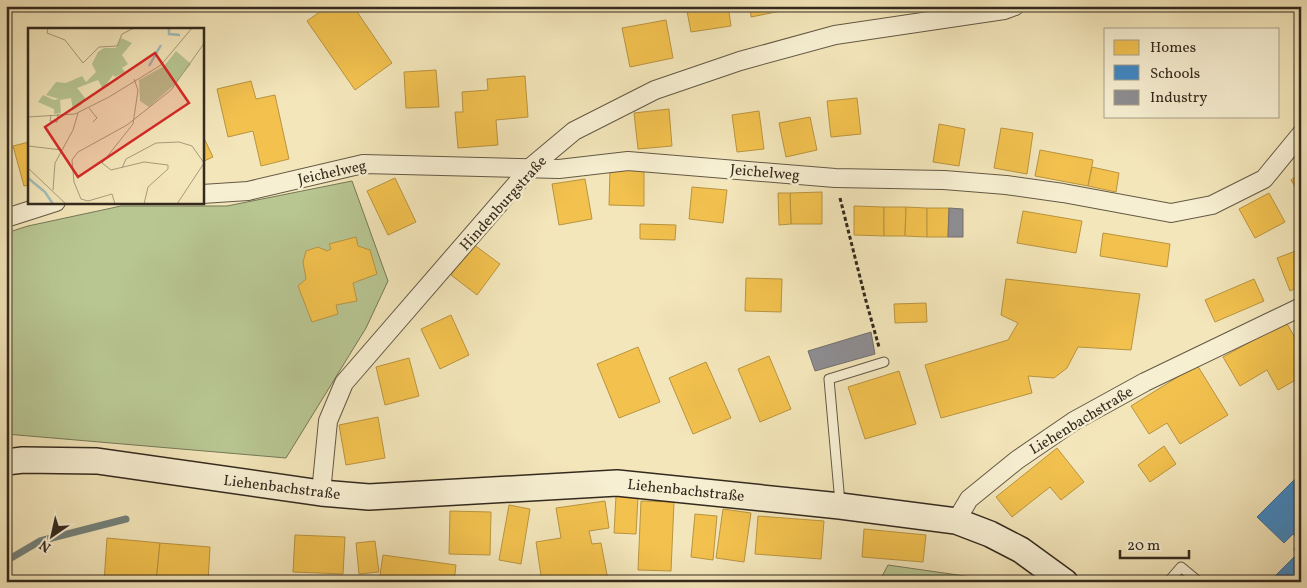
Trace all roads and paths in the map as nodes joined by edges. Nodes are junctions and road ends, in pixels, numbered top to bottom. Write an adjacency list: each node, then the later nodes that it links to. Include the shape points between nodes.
1 (1015, 6): 3 (street, Hindenburgstraße, via 835,35 740,61 655,90 574,131)
2 (1301, 134): 4 (street, Jeichelweg, via 1264,179 1212,205 1171,212 1006,185)
3 (531, 167): 4 (street, Jeichelweg, via 559,169 628,161); 5 (street, Jeichelweg, via 363,164 248,191); 11 (street, Hindenburgstraße, via 344,383 328,421)
4 (835, 178): 9 (path, via 843,218)
5 (204, 194)
6 (50, 204): 7 (street)
7 (6, 218)
8 (1299, 310): 13 (street, Liehenbachstraße, via 1145,382 1074,421 969,498)
9 (884, 362): 12 (lane, via 829,379)
10 (6, 462): 11 (street, Liehenbachstraße, via 98,461)
11 (321, 493): 12 (street, Liehenbachstraße, via 370,497 617,483)
12 (840, 506): 13 (street, Liehenbachstraße)
13 (956, 521): 14 (street, via 1020,550)
14 (1065, 582)
15 (1168, 582): 16 (lane, via 1181,567)
16 (1199, 582)

